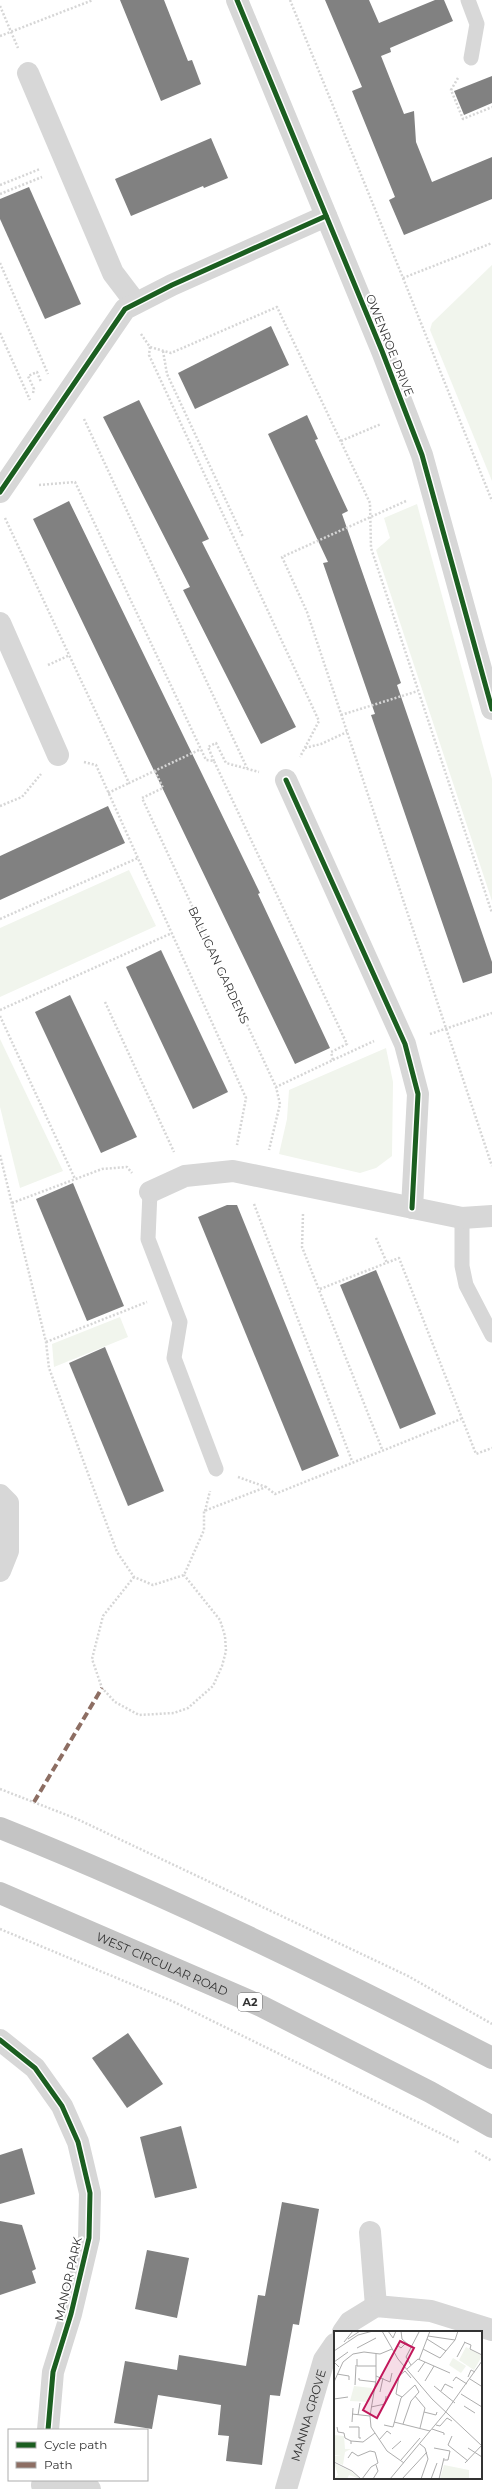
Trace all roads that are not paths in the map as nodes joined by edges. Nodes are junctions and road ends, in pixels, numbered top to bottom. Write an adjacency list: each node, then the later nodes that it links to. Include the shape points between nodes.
1 (237, 0): 5 (street, OWENROE DRIVE)
2 (468, 0): 3 (lane, via 477,24)
3 (471, 58)
4 (28, 73): 6 (street, via 113,274)
5 (326, 216): 6 (street); 9 (street, OWENROE DRIVE, via 407,413 433,489)
6 (130, 306): 7 (street, via 65,395)
7 (1, 490)
8 (0, 622): 10 (street)
9 (492, 709)
10 (58, 755)
11 (286, 780): 13 (street, via 405,1044 418,1094)
12 (150, 1192): 13 (street, via 185,1176 233,1170); 17 (lane, via 148,1240 180,1322 174,1358)
13 (412, 1208): 15 (street)
14 (492, 1216): 15 (street)
15 (462, 1218): 16 (lane, via 462,1266 466,1285)
16 (492, 1335)
17 (216, 1469)
18 (0, 1495): 19 (street, via 8,1503 8,1551)
19 (0, 1571)
20 (0, 1828): 23 (highway, via 62,1853 281,1952)
21 (0, 1893): 24 (highway, WEST CIRCULAR ROAD / A2, via 261,2006 430,2092)
22 (0, 2040): 30 (street, MANOR PARK, via 35,2068 62,2106 78,2142 90,2193 89,2238 71,2314 53,2372)
23 (492, 2058)
24 (492, 2127)
25 (370, 2232): 26 (street)
26 (376, 2306): 27 (street, via 431,2311); 28 (street, via 350,2322)
27 (492, 2330)
28 (344, 2331)
29 (334, 2345): 33 (street, MANNA GROVE, via 324,2360)
30 (48, 2429)
31 (43, 2485): 32 (street)
32 (90, 2489)
33 (286, 2489)

